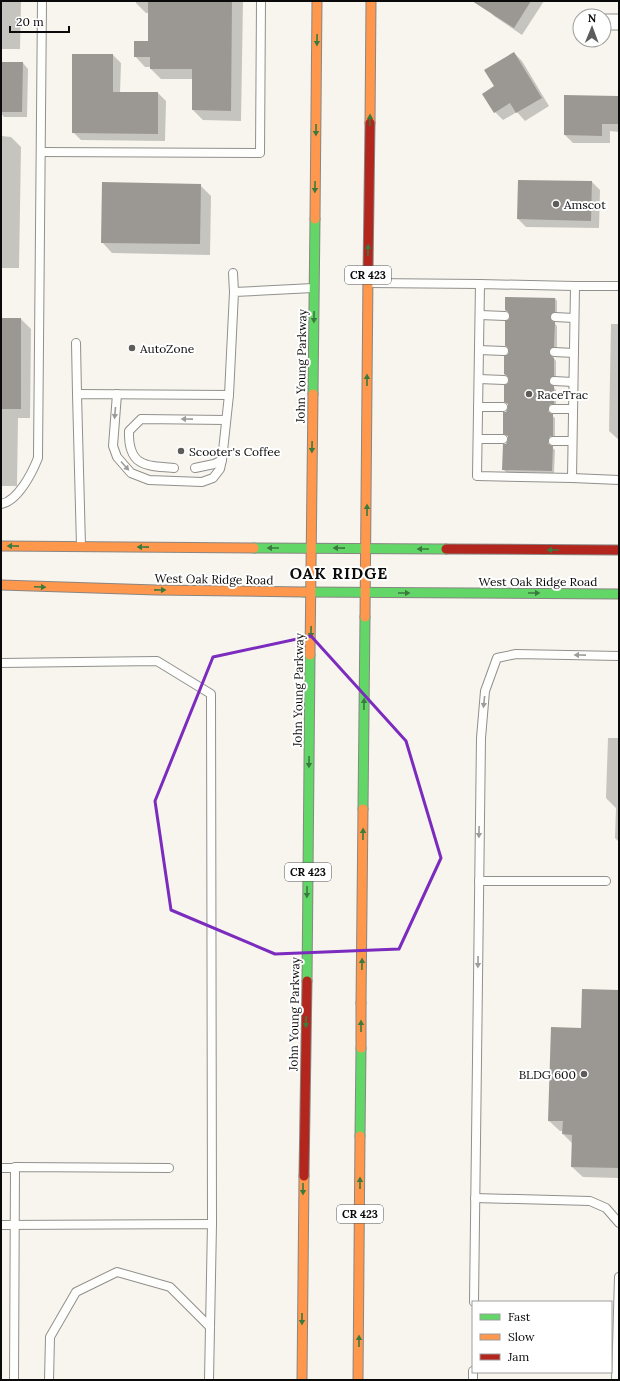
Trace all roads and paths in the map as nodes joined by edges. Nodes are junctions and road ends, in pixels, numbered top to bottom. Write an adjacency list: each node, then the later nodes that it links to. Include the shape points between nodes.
1 (42, 1): 5 (lane)
2 (261, 1): 5 (lane, via 260,153)
3 (317, 1): 11 (main road, John Young Parkway / CR 423, one-way to 11)
4 (371, 1): 7 (main road, CR 423, one-way to 4)
5 (42, 152): 45 (lane, via 38,458 33,470 14,497)
6 (234, 273): 12 (lane)
7 (368, 283): 8 (lane); 49 (main road, CR 423, one-way to 7)
8 (480, 284): 9 (lane); 13 (lane)
9 (574, 286): 10 (lane); 16 (lane)
10 (619, 286)
11 (314, 288): 12 (lane); 48 (main road, John Young Parkway / CR 423, one-way to 48)
12 (234, 292): 28 (lane)
13 (480, 315): 14 (lane); 18 (lane)
14 (505, 316)
15 (555, 317): 16 (lane)
16 (574, 318): 21 (lane)
17 (76, 343): 26 (lane)
18 (479, 350): 19 (lane); 22 (lane)
19 (504, 351)
20 (554, 352): 21 (lane)
21 (574, 353): 25 (lane)
22 (479, 379): 23 (lane); 29 (lane)
23 (504, 380)
24 (554, 381): 25 (lane)
25 (573, 382): 32 (lane)
26 (77, 394): 27 (lane); 47 (lane)
27 (117, 394): 28 (lane); 34 (lane, one-way to 34)
28 (229, 395): 33 (lane)
29 (478, 407): 30 (lane); 36 (lane)
30 (503, 408)
31 (553, 409): 32 (lane)
32 (573, 409): 39 (lane)
33 (226, 420): 35 (lane, one-way to 35, via 141,419); 40 (lane)
34 (114, 431): 35 (lane); 40 (lane, one-way to 40, via 113,446 117,457 132,473 149,480 202,482 213,478 220,469)
35 (129, 431): 41 (lane, via 128,443 138,461 150,466)
36 (478, 439): 37 (lane); 43 (lane, via 477,476)
37 (503, 439)
38 (553, 441): 39 (lane)
39 (572, 442): 43 (lane)
40 (222, 460): 42 (lane)
41 (174, 468)
42 (195, 468)
43 (572, 478): 44 (lane)
44 (619, 480)
45 (1, 504)
46 (1, 546): 47 (main road, one-way to 46)
47 (81, 546): 48 (main road, one-way to 47)
48 (312, 548): 49 (main road, one-way to 48); 52 (main road, John Young Parkway / CR 423)
49 (366, 549): 50 (main road, one-way to 49); 53 (main road, CR 423)
50 (619, 550)
51 (1, 585): 52 (main road, West Oak Ridge Road, one-way to 52, via 107,590)
52 (312, 593): 53 (main road, West Oak Ridge Road); 73 (main road, John Young Parkway / CR 423, one-way to 73)
53 (366, 593): 54 (main road, West Oak Ridge Road, one-way to 54); 74 (main road, CR 423, one-way to 53)
54 (619, 594)
55 (619, 656): 57 (lane, one-way to 57, via 516,654 497,658 485,691 481,738)
56 (1, 663): 64 (lane, via 157,661 211,694)
57 (479, 881): 58 (lane); 62 (lane, one-way to 62)
58 (606, 881)
59 (1, 1168): 60 (lane)
60 (15, 1168): 61 (lane); 66 (lane)
61 (169, 1168)
62 (475, 1198): 63 (lane, via 590,1201 606,1208); 68 (lane)
63 (619, 1223)
64 (212, 1224): 66 (lane); 69 (lane)
65 (1, 1225): 66 (lane)
66 (15, 1225): 70 (lane)
67 (619, 1277): 75 (lane)
68 (474, 1301)
69 (210, 1326): 71 (lane, via 170,1287 117,1272 76,1292 50,1337); 72 (lane)
70 (14, 1380)
71 (49, 1380)
72 (209, 1380)
73 (302, 1380)
74 (358, 1380)
75 (616, 1380)

